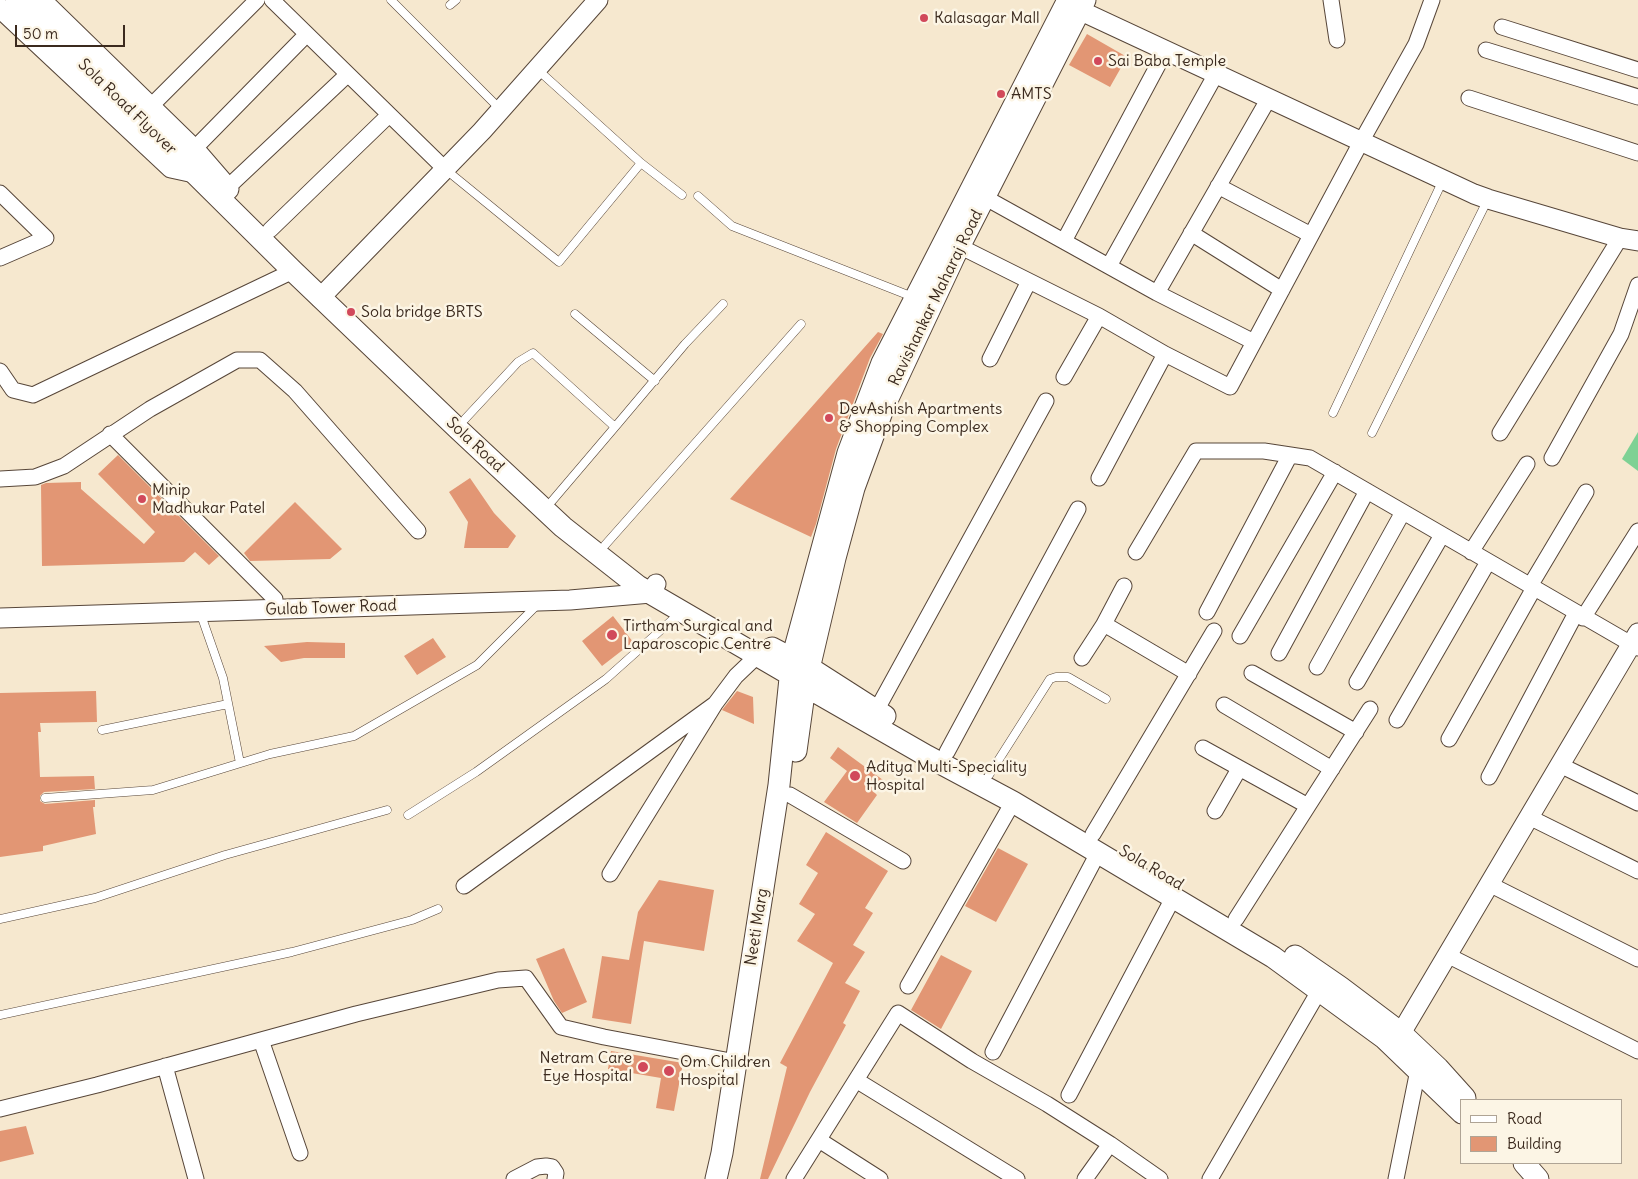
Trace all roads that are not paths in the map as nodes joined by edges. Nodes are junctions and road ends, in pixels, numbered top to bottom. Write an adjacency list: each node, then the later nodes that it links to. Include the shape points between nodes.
1 (16, 0): 31 (main road, Sola Road Flyover)
2 (40, 0): 31 (main road, Sola Road Flyover)
3 (48, 0): 26 (street)
4 (257, 0): 26 (street)
5 (272, 0): 13 (street)
6 (391, 0): 27 (lane)
7 (598, 0): 18 (street)
8 (1330, 0): 14 (street)
9 (1432, 0): 29 (street, via 1416,44)
10 (1071, 3): 15 (street); 40 (main road, Ravishankar Maharaj Road); 56 (main road, Ravishankar Maharaj Road)
11 (0, 8): 31 (street, via 171,168)
12 (1502, 27): 17 (street)
13 (306, 34): 21 (street); 31 (street)
14 (1337, 40)
15 (1166, 50): 20 (street); 46 (street)
16 (1486, 50): 22 (street)
17 (1589, 54): 19 (street); 22 (street)
18 (537, 70): 27 (street); 32 (lane)
19 (1638, 70)
20 (1216, 74): 24 (street); 49 (street)
21 (347, 75): 28 (street); 36 (street)
22 (1580, 80): 23 (street)
23 (1638, 97)
24 (1269, 98): 29 (street); 35 (street)
25 (1469, 98): 30 (street)
26 (154, 103): 31 (street)
27 (501, 110): 33 (street)
28 (388, 115): 33 (street); 42 (street)
29 (1361, 142): 34 (street); 44 (street)
30 (1638, 153)
31 (195, 159): 36 (main road, Sola Road); 50 (main road, Sola Road)
32 (641, 164): 33 (lane, via 559,262); 38 (lane)
33 (445, 169): 54 (street)
34 (1443, 180): 41 (street); 68 (lane)
35 (1218, 186): 43 (street); 44 (street)
36 (227, 188): 42 (main road, Sola Road)
37 (0, 193): 48 (street, via 46,238)
38 (682, 194)
39 (698, 196): 56 (lane, via 732,226)
40 (984, 198): 46 (street); 47 (main road, Ravishankar Maharaj Road)
41 (1488, 199): 45 (street); 71 (lane)
42 (270, 230): 54 (main road, Sola Road)
43 (1191, 233): 53 (street); 55 (street)
44 (1311, 235): 53 (street)
45 (1629, 240): 72 (street)
46 (1064, 241): 49 (street)
47 (960, 246): 51 (street); 111 (main road, Ravishankar Maharaj Road, via 883,409 854,488)
48 (0, 258)
49 (1109, 266): 55 (street)
50 (292, 271): 54 (main road, Sola Road); 64 (street, via 33,395 13,390)
51 (1029, 281): 59 (street); 63 (street)
52 (1638, 285): 75 (street, via 1621,334)
53 (1282, 290): 61 (street)
54 (325, 293): 69 (main road, Sola Road); 92 (main road, Sola Road, via 563,527)
55 (1157, 293): 61 (street)
56 (915, 298): 111 (main road, Ravishankar Maharaj Road, via 882,362 848,453)
57 (723, 304): 66 (lane)
58 (575, 314): 66 (lane)
59 (1099, 316): 62 (street); 65 (street)
60 (801, 324): 88 (lane)
61 (1254, 342): 62 (street, via 1230,387)
62 (1165, 354): 78 (street)
63 (990, 359)
64 (0, 372)
65 (1064, 377)
66 (655, 381): 70 (lane)
67 (1046, 401): 120 (street)
68 (1333, 413)
69 (465, 419): 70 (lane, via 518,362 533,353); 82 (main road, Sola Road)
70 (615, 427): 82 (lane)
71 (1372, 433)
72 (1500, 433)
73 (110, 434): 79 (street, via 64,466 35,477); 85 (street, via 237,360 260,360 296,391); 95 (street)
74 (1290, 455): 77 (street, via 1310,458); 89 (street, via 1264,451 1196,451); 100 (street)
75 (1552, 458)
76 (1527, 464): 90 (street)
77 (1335, 472): 80 (street); 105 (street)
78 (1099, 478)
79 (0, 479)
80 (1367, 491): 84 (street); 107 (street)
81 (1586, 492): 94 (street)
82 (552, 501): 88 (main road, Sola Road)
83 (1078, 509): 126 (street)
84 (1403, 512): 87 (street); 110 (street)
85 (418, 531)
86 (1638, 531): 101 (street)
87 (1442, 534): 90 (street); 114 (street)
88 (605, 544): 92 (main road, Sola Road)
89 (1136, 552)
90 (1471, 552): 91 (street)
91 (1488, 562): 94 (street); 121 (street)
92 (647, 584): 95 (street, via 569,590); 96 (street, Gulab Tower Road); 99 (main road, Sola Road); 111 (main road, Sola Road, via 721,618)
93 (1124, 586): 103 (street)
94 (1532, 587): 101 (street); 124 (street)
95 (275, 599): 97 (street)
96 (542, 601): 98 (street, Gulab Tower Road); 127 (lane, via 477,665 354,736)
97 (0, 608)
98 (200, 612): 102 (street, Gulab Tower Road); 116 (lane, via 223,678)
99 (681, 612): 108 (main road, Sola Road); 140 (lane, via 606,679 476,772)
100 (1207, 612)
101 (1580, 615): 106 (street); 132 (street)
102 (0, 618)
103 (1104, 624): 109 (street); 112 (street)
104 (1214, 632): 112 (street)
105 (1240, 636)
106 (1636, 642): 128 (street)
107 (1279, 653)
108 (757, 656): 111 (main road, Sola Road); 117 (street, via 736,676)
109 (1082, 658)
110 (1318, 667)
111 (799, 672): 120 (main road, Sola Road); 133 (main road); 135 (main road, Sola Road); 161 (main road, Neeti Marg)
112 (1189, 674): 142 (street)
113 (1252, 674): 123 (street)
114 (1358, 682)
115 (1106, 699): 131 (lane, via 1068,677 1050,679)
116 (228, 704): 122 (lane); 127 (lane)
117 (715, 704): 145 (street); 147 (street)
118 (1224, 705): 130 (street)
119 (1370, 709): 123 (street)
120 (876, 711): 126 (main road, Sola Road)
121 (1397, 720)
122 (102, 730)
123 (1356, 732): 130 (street)
124 (1448, 739)
125 (1203, 748): 129 (street)
126 (947, 752): 131 (main road, Sola Road)
127 (240, 763): 134 (lane, via 153,790)
128 (1560, 765): 136 (street); 141 (street)
129 (1240, 768): 137 (street); 139 (street)
130 (1332, 769): 137 (street)
131 (989, 775): 142 (main road, Sola Road)
132 (1489, 777)
133 (790, 795): 143 (street); 178 (main road)
134 (45, 798)
135 (1013, 802): 142 (main road, Sola Road); 154 (street)
136 (1638, 803)
137 (1308, 806): 151 (street)
138 (387, 810): 150 (lane, via 225,855 94,898)
139 (1215, 812)
140 (408, 815)
141 (1529, 817): 144 (street); 146 (street)
142 (1096, 844): 148 (main road, Sola Road); 151 (main road, Sola Road); 160 (street)
143 (903, 861)
144 (1638, 870)
145 (610, 874)
146 (1489, 884): 152 (street); 153 (street)
147 (464, 886)
148 (1174, 898): 155 (main road, Sola Road, via 1273,957); 165 (street)
149 (438, 910): 156 (lane, via 292,952)
150 (0, 920)
151 (1236, 920): 158 (main road, Sola Road, via 1340,987)
152 (1447, 955): 158 (street); 159 (street)
153 (1638, 959)
154 (908, 986)
155 (1319, 991): 158 (main road, Sola Road, via 1384,1038); 184 (street)
156 (0, 1015)
157 (261, 1040): 161 (street, via 489,982 526,978 561,1027); 162 (street); 171 (street)
158 (1397, 1040): 163 (main road, Sola Road); 166 (main road, Sola Road, via 1438,1068)
159 (1638, 1051)
160 (993, 1052)
161 (736, 1062): 177 (main road, Neeti Marg)
162 (165, 1066): 167 (street); 174 (street)
163 (1418, 1070): 168 (main road, Sola Road); 185 (street)
164 (856, 1080): 169 (street); 170 (street, via 898,1013); 181 (street)
165 (1069, 1095)
166 (1467, 1099)
167 (0, 1109)
168 (1460, 1111)
169 (819, 1140): 179 (street); 180 (street)
170 (1110, 1144): 182 (street); 183 (street)
171 (300, 1153)
172 (1510, 1164): 186 (main road)
173 (1525, 1164): 187 (main road)
174 (196, 1179)
175 (514, 1179): 176 (street, via 546,1166 552,1167)
176 (555, 1179)
177 (716, 1179)
178 (729, 1179)
179 (794, 1179)
180 (880, 1179)
181 (1017, 1179)
182 (1085, 1179)
183 (1160, 1179)
184 (1210, 1179)
185 (1396, 1179)
186 (1522, 1179)
187 (1538, 1179)

